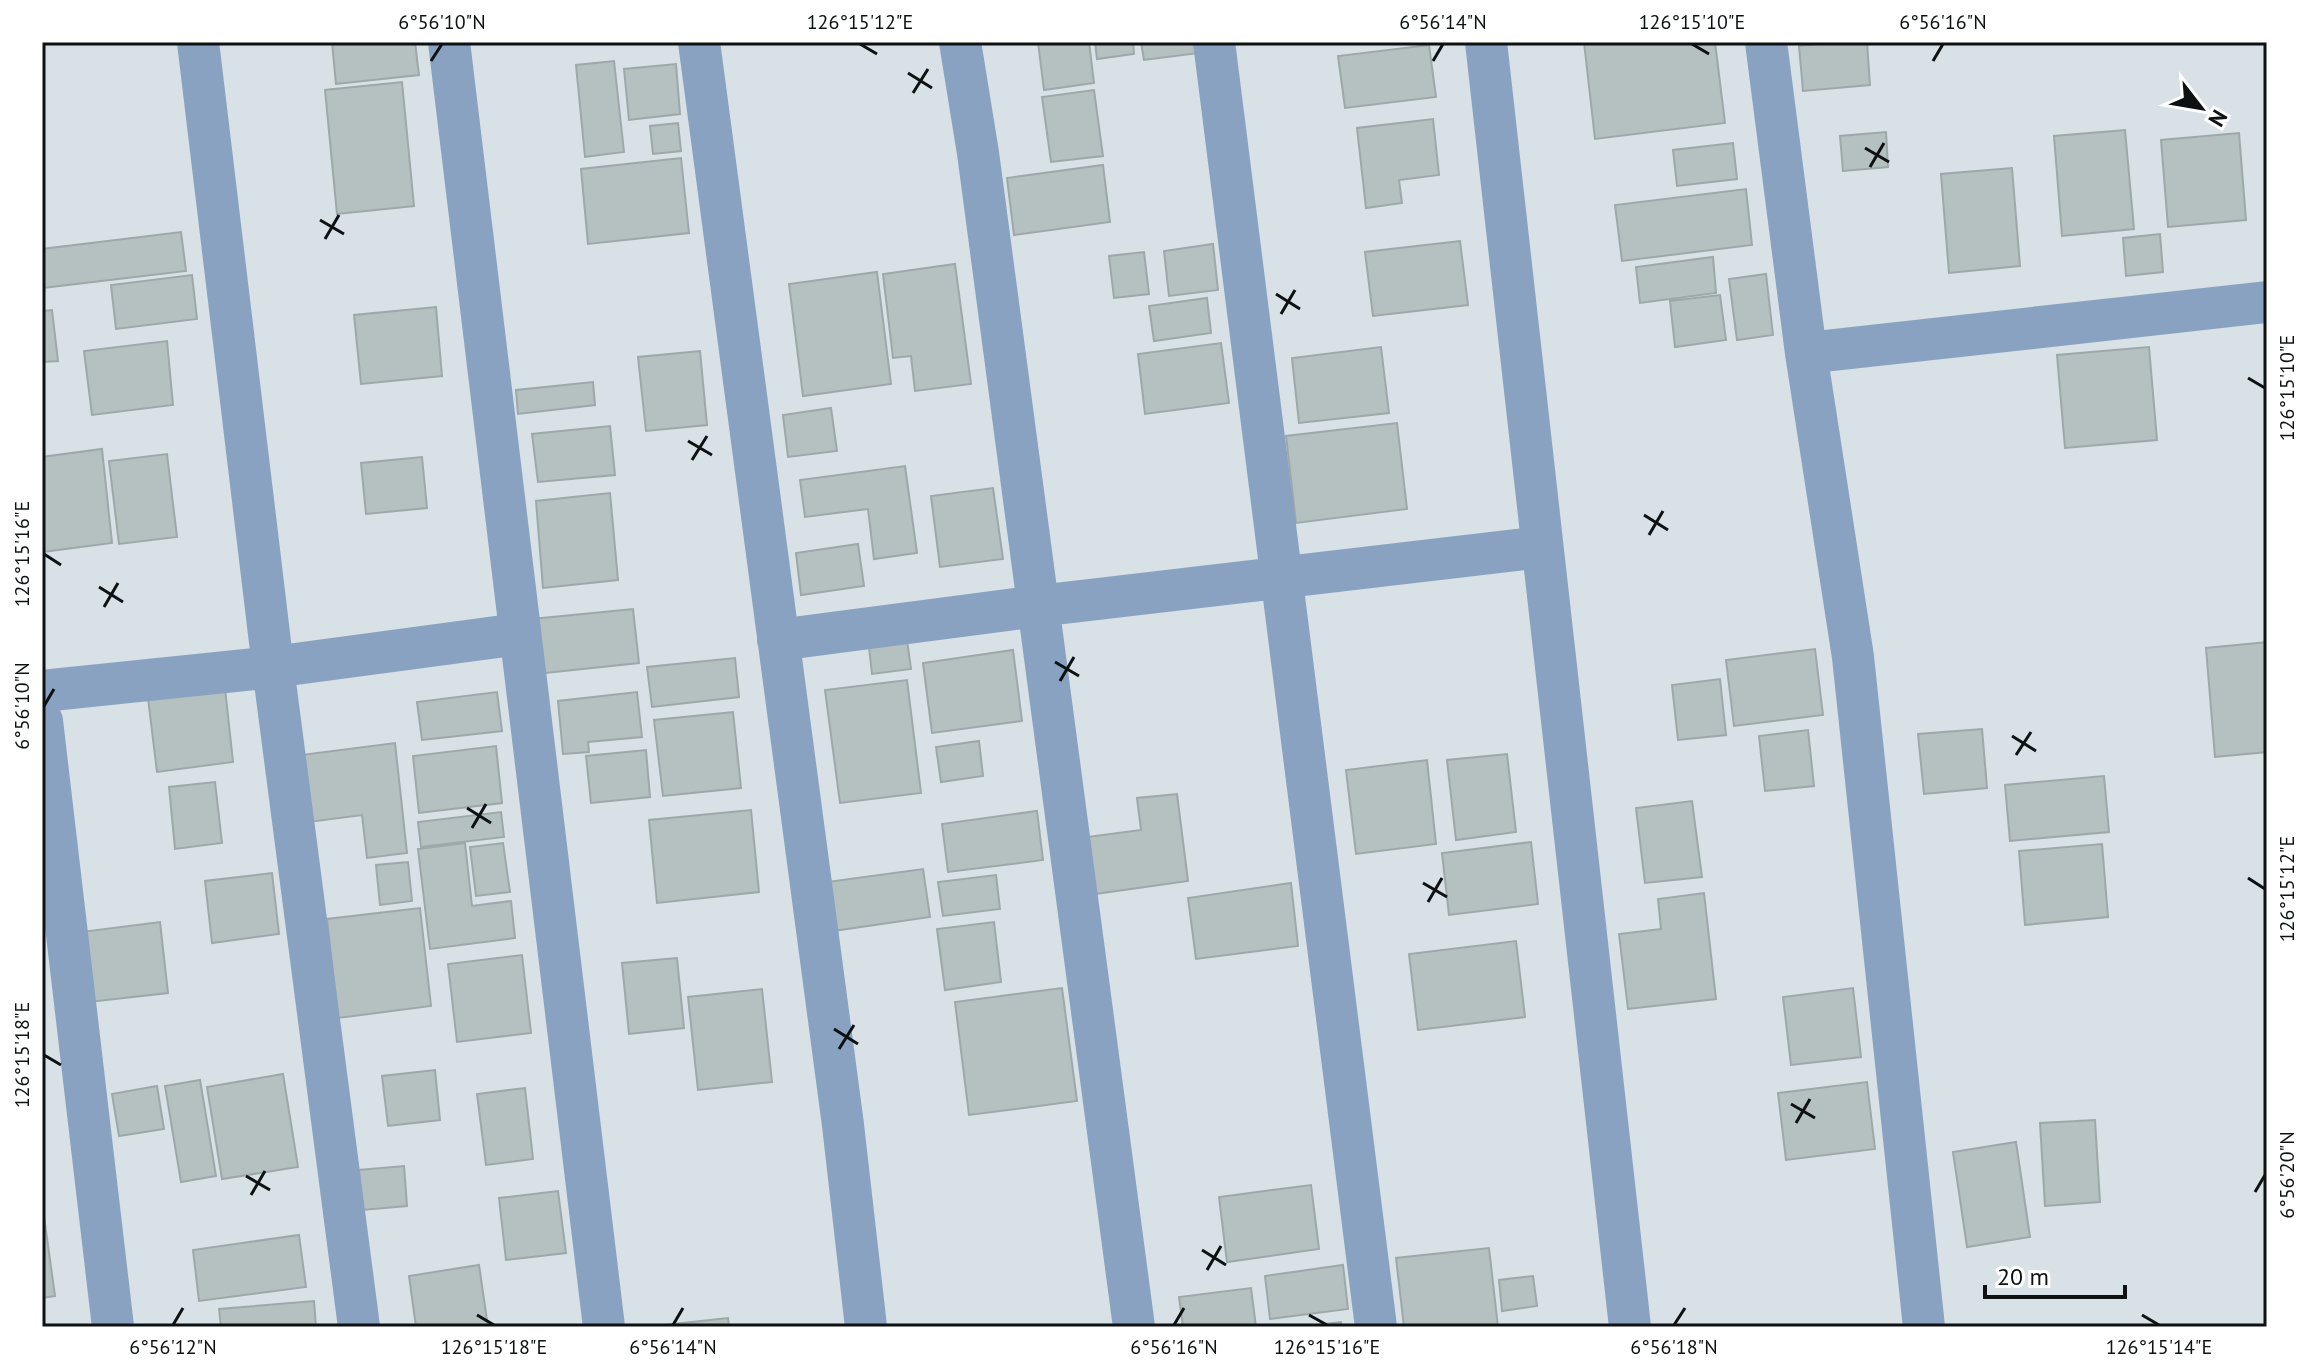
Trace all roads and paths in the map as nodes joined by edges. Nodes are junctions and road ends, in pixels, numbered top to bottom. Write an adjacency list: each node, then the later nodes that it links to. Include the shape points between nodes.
1 (198, 42): 15 (street)
2 (449, 42): 13 (street)
3 (699, 42): 14 (street)
4 (960, 42): 12 (street)
5 (1214, 42): 11 (street)
6 (1486, 42): 10 (street)
7 (1766, 42): 9 (street)
8 (2267, 302): 9 (street)
9 (1806, 353): 25 (street, via 1853,657)
10 (1542, 547): 11 (street); 24 (street)
11 (1282, 577): 12 (street); 23 (street)
12 (1038, 606): 14 (street); 22 (street)
13 (519, 634): 15 (street); 20 (street)
14 (778, 640): 21 (street)
15 (273, 667): 16 (street); 19 (street)
16 (42, 691)
17 (42, 721): 18 (street)
18 (113, 1327)
19 (359, 1327)
20 (604, 1327)
21 (866, 1327)
22 (1134, 1327)
23 (1376, 1327)
24 (1630, 1327)
25 (1924, 1327)

